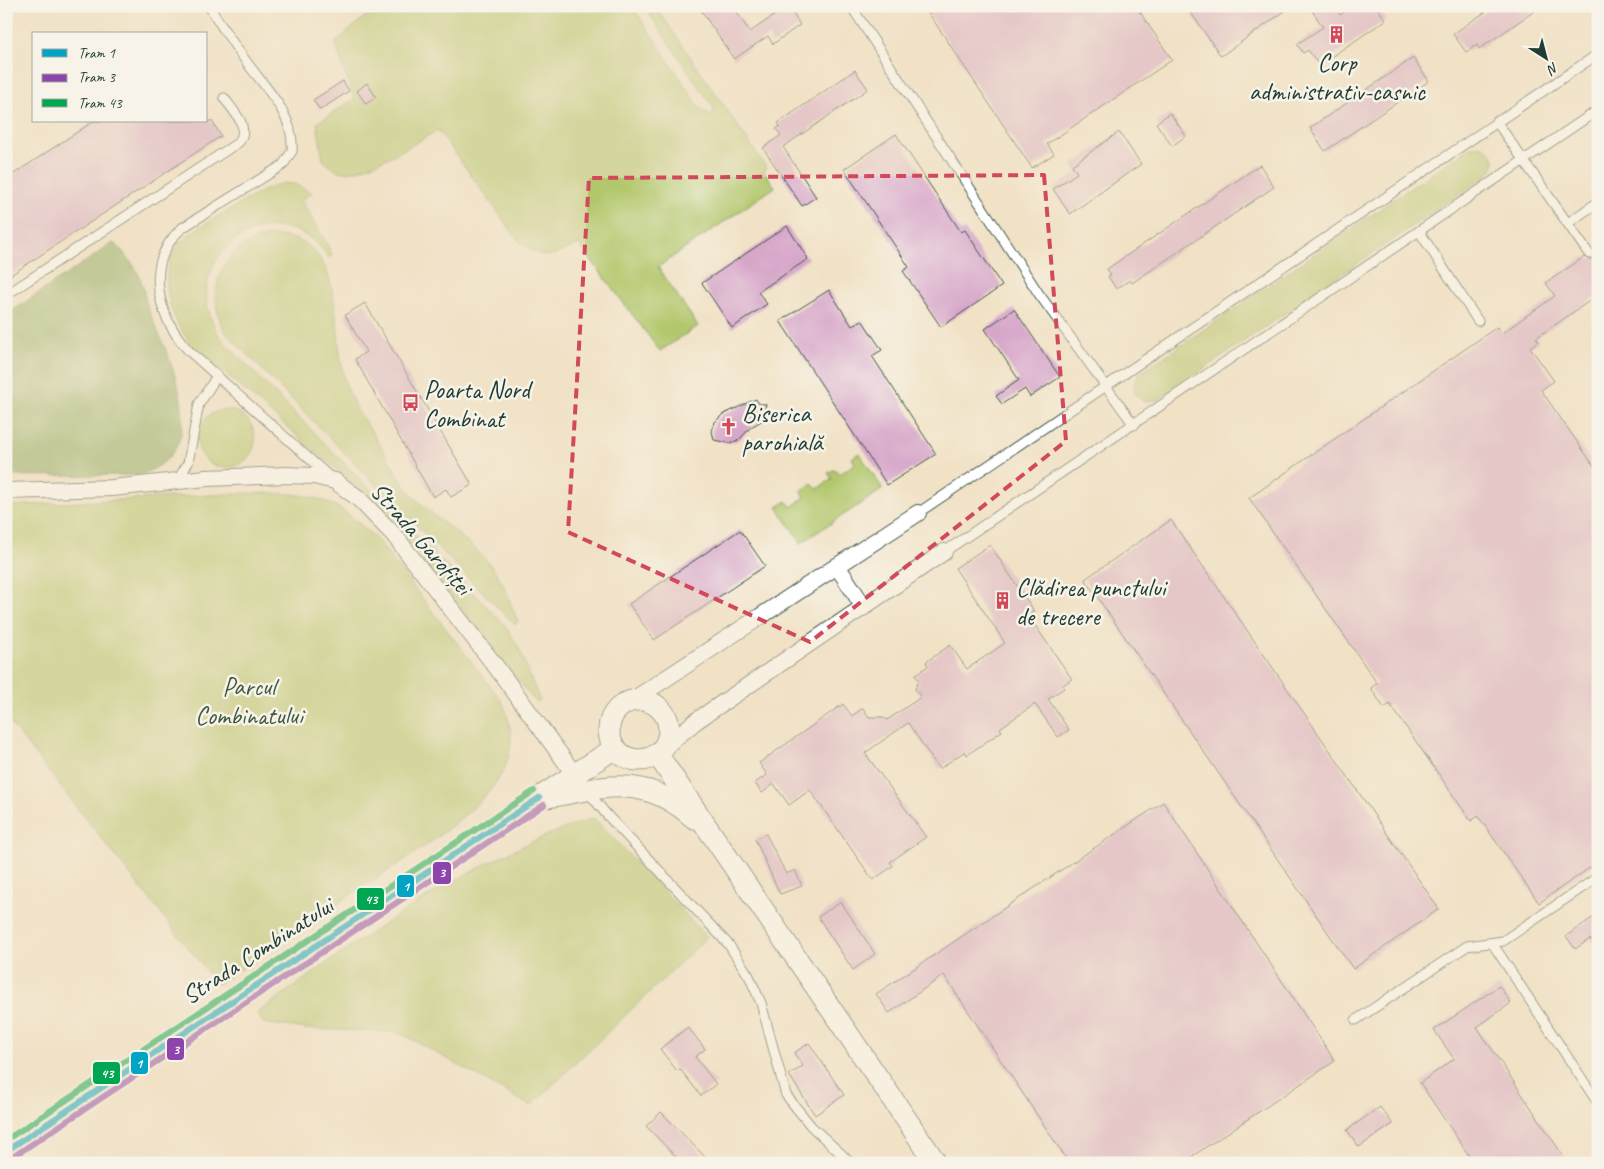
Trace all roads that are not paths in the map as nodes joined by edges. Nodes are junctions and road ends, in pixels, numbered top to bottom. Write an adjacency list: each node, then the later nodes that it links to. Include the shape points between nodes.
1 (209, 6): 14 (lane, via 279,104 293,144 282,165 182,228 172,237 162,255 159,290 168,319 180,341)
2 (851, 6): 15 (lane, via 1039,294)
3 (1598, 54): 6 (lane)
4 (224, 98): 12 (lane, via 244,126 245,134 240,142)
5 (1598, 110): 7 (lane)
6 (1496, 122): 7 (lane); 15 (lane)
7 (1524, 160): 9 (lane); 10 (lane)
8 (1598, 202): 9 (lane)
9 (1568, 223): 11 (lane)
10 (1419, 231): 13 (lane); 16 (lane)
11 (1589, 254)
12 (6, 294)
13 (1478, 321)
14 (217, 376): 17 (lane); 18 (lane, via 199,404 188,464)
15 (1106, 386): 16 (lane); 20 (lane)
16 (1134, 425): 21 (lane)
17 (335, 481): 18 (street, Strada Garofiței, via 286,475); 27 (street, Strada Garofiței, via 358,498 394,535 497,668)
18 (176, 482): 19 (street, Strada Garofiței, via 112,488)
19 (6, 491)
20 (918, 514): 22 (street)
21 (944, 552): 23 (street)
22 (837, 566): 23 (street); 24 (street)
23 (864, 606): 26 (street, via 696,722)
24 (633, 700): 25 (street, via 618,707 609,722 608,732); 26 (street, via 650,702 664,713 669,730)
25 (615, 748): 26 (street, via 630,759 648,758); 27 (street)
26 (660, 751): 28 (street)
27 (580, 783): 28 (street, via 653,790 685,810); 33 (street, Strada Combinatului, via 539,798); 34 (lane, via 729,945 749,976 761,1003 786,1095 811,1126)
28 (721, 846): 35 (street)
29 (1598, 877): 30 (lane, via 1513,934)
30 (1492, 943): 31 (lane, via 1467,946); 32 (lane)
31 (1356, 1020)
32 (1598, 1103)
33 (6, 1151)
34 (851, 1163)
35 (936, 1163)

